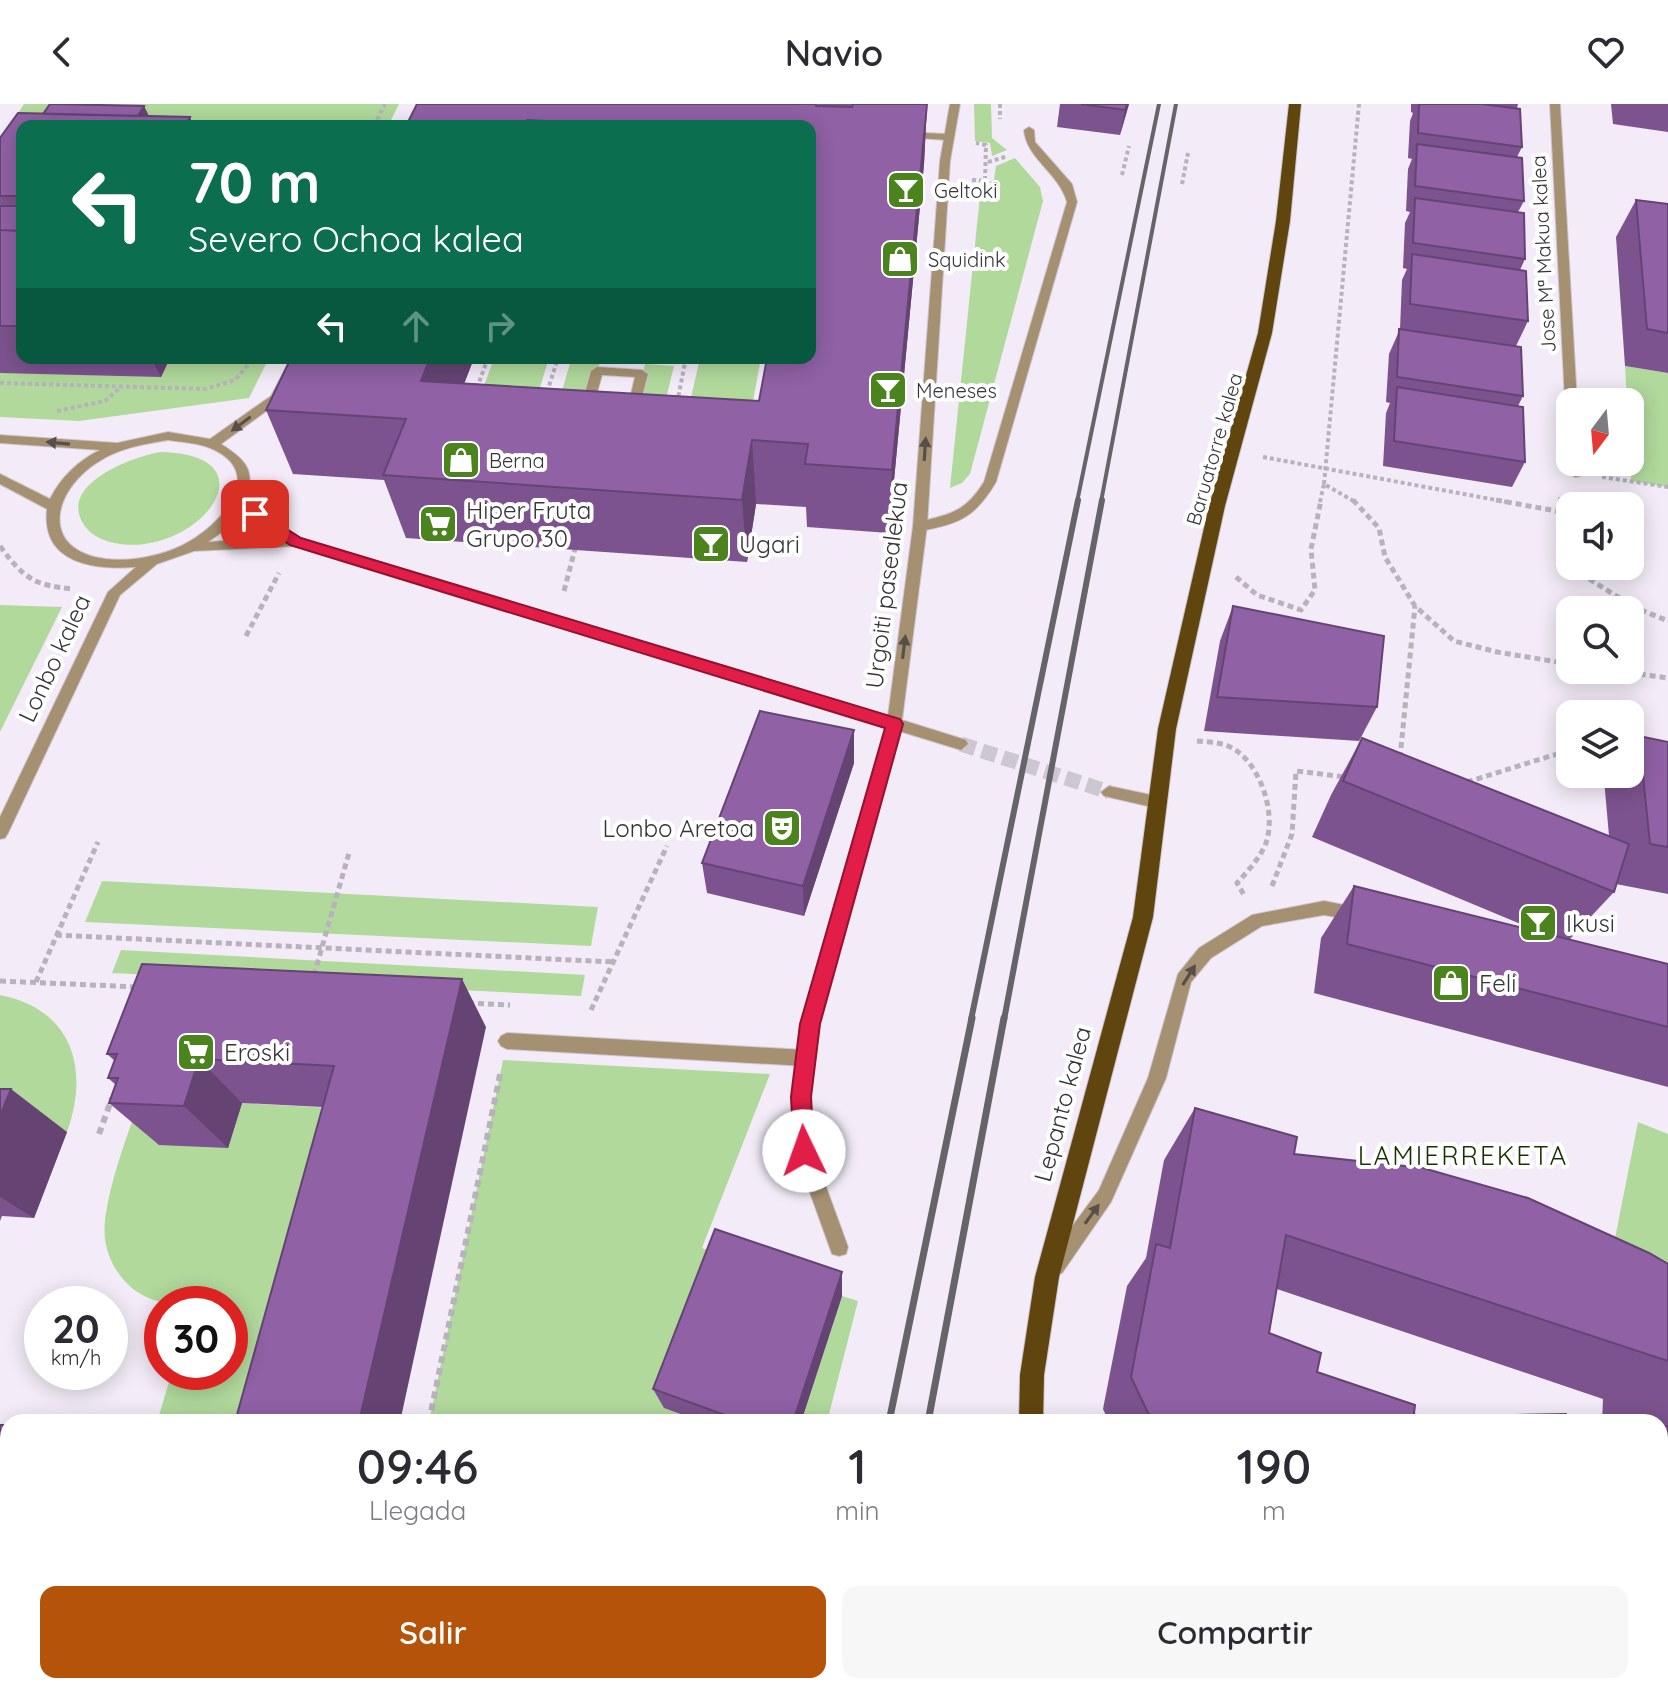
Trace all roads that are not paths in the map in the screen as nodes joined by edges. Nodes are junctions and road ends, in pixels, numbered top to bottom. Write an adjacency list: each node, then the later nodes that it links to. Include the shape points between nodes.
1 (955, 104): 6 (street, Urgoiti pasealekua)
2 (1295, 104): 25 (main road, Baruatorre kalea, via 1265,333 1206,556)
3 (1555, 104): 8 (street, Jose Mª Makua kalea)
4 (1029, 130): 16 (street, via 1030,142 1068,186 1072,202 990,482 977,505 956,520)
5 (888, 134): 6 (street)
6 (947, 137): 16 (street, Urgoiti pasealekua, one-way to 6)
7 (294, 364): 11 (street, one-way to 11, via 276,398)
8 (1570, 388)
9 (0, 439): 12 (street, one-way to 9)
10 (626, 439): 10 (street, via 642,374 597,371 579,436)
11 (214, 443): 12 (street, via 168,436); 14 (street, via 242,468)
12 (117, 447): 15 (street, via 74,473)
13 (0, 478): 15 (street)
14 (241, 503): 17 (street); 18 (street, via 229,521)
15 (52, 506): 20 (street, via 55,537 66,549)
16 (920, 526): 22 (street, Urgoiti pasealekua, one-way to 16)
17 (295, 541): 18 (street); 22 (street)
18 (195, 547): 19 (street)
19 (151, 562): 20 (street); 21 (street, Lonbo kalea)
20 (104, 564): 21 (street, Lonbo kalea)
21 (115, 592): 26 (street, Lonbo kalea)
22 (894, 724): 23 (street); 29 (street, Urgoiti pasealekua)
23 (961, 744)
24 (1109, 792): 25 (street)
25 (1156, 802): 31 (main road, Lepanto kalea, via 1143,917)
26 (0, 833)
27 (1370, 917): 31 (street, one-way to 27, via 1105,1196 1157,1078 1184,979 1205,953 1258,920 1324,908)
28 (507, 1041): 29 (street)
29 (805, 1058): 30 (street, Urgoiti pasealekua, via 804,1151)
30 (839, 1247)
31 (1047, 1277): 32 (main road, Lepanto kalea)
32 (1031, 1414)

